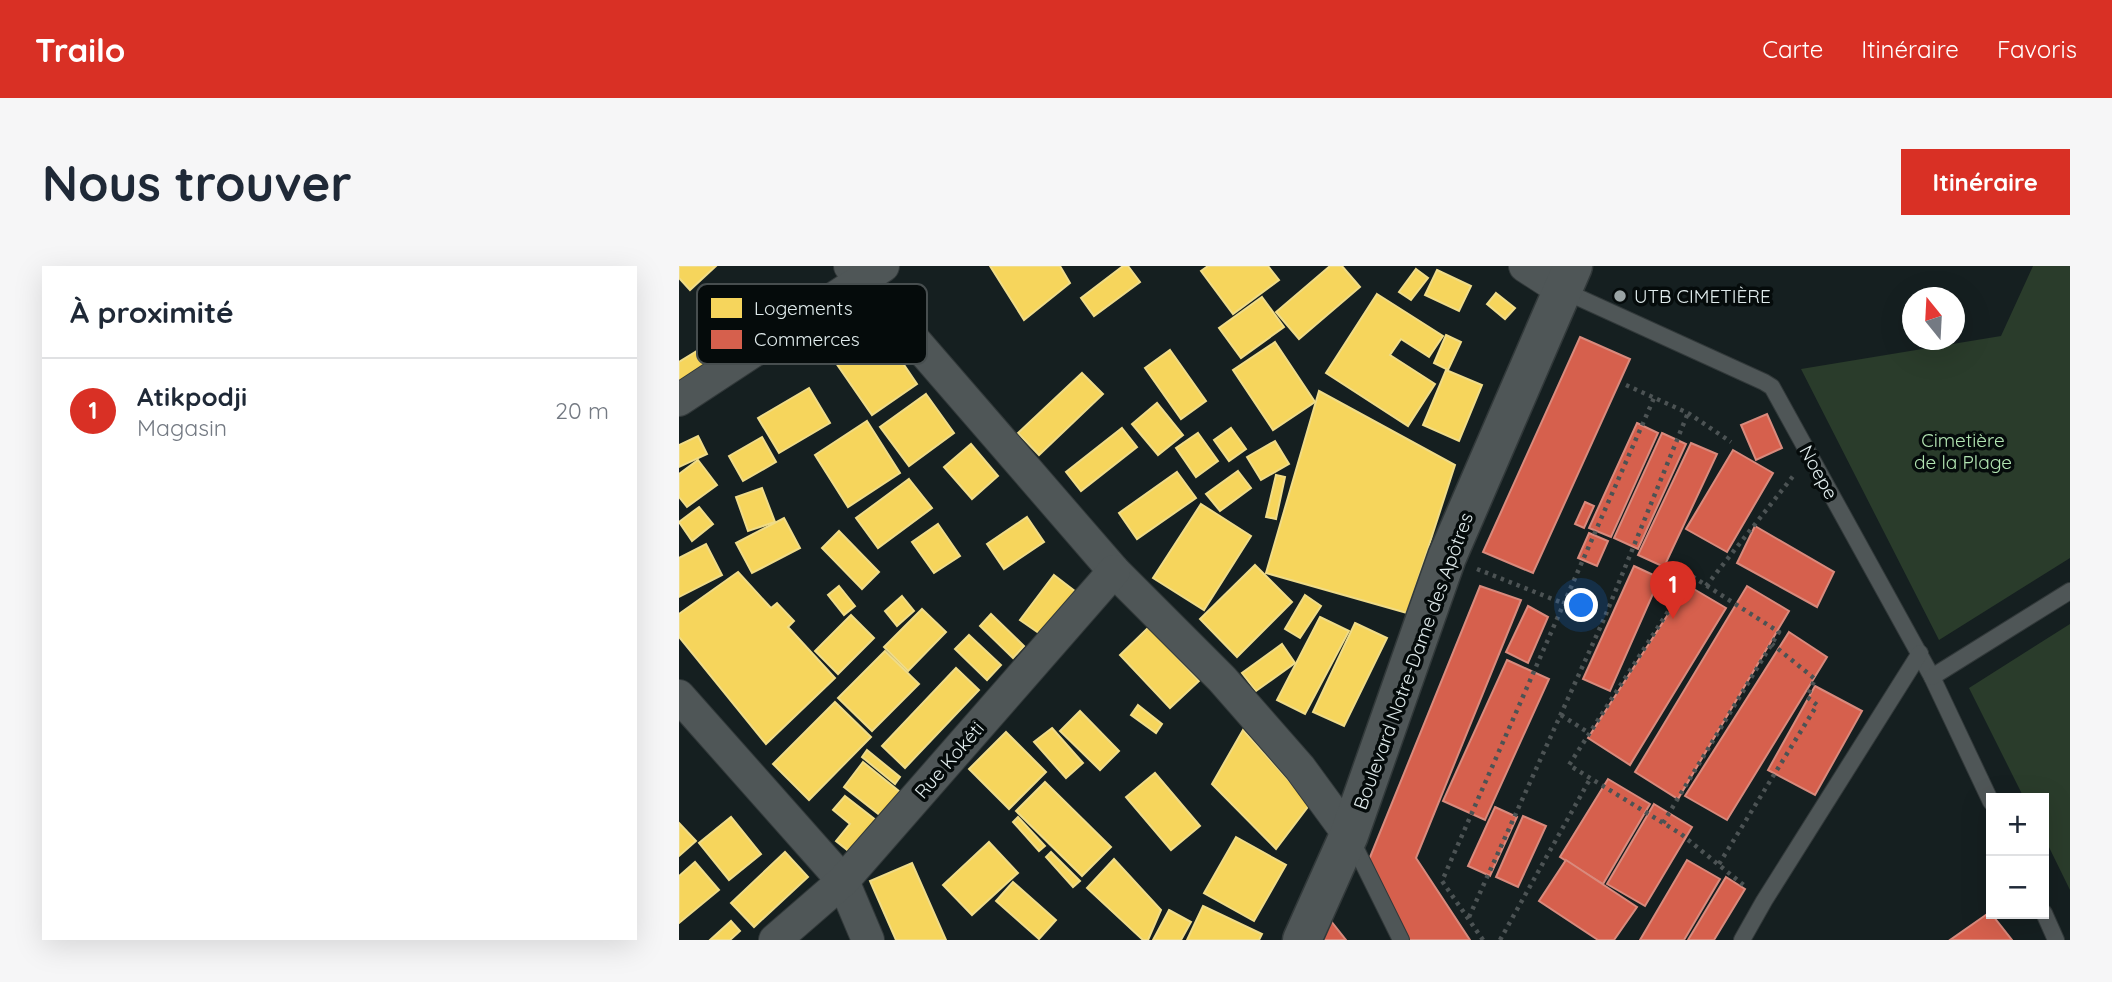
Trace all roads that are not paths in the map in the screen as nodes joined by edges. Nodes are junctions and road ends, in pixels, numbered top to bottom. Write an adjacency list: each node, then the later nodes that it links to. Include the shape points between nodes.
1 (1525, 266): 3 (street, Noepe)
2 (865, 270): 4 (street); 5 (street)
3 (1568, 278): 11 (lane, Noepe, via 1772,387); 15 (street, Boulevard Notre-Dame des Apôtres, via 1447,557)
4 (845, 284)
5 (877, 284)
6 (927, 345): 9 (street)
7 (731, 364): 8 (street)
8 (679, 400)
9 (1114, 571): 15 (street, via 1231,689 1300,768); 16 (street, Rue Kokéti)
10 (2070, 591): 12 (lane)
11 (1920, 653): 12 (lane, Noepe); 22 (lane)
12 (1932, 677): 14 (lane, Noepe)
13 (679, 696): 16 (street)
14 (1987, 793)
15 (1349, 835): 20 (street, Boulevard Notre-Dame des Apôtres); 21 (lane)
16 (843, 881): 18 (street, Rue Kokéti); 19 (street)
17 (2046, 919): 23 (lane)
18 (775, 940)
19 (868, 940)
20 (1302, 940)
21 (1401, 940)
22 (1742, 940)
23 (2056, 940)

